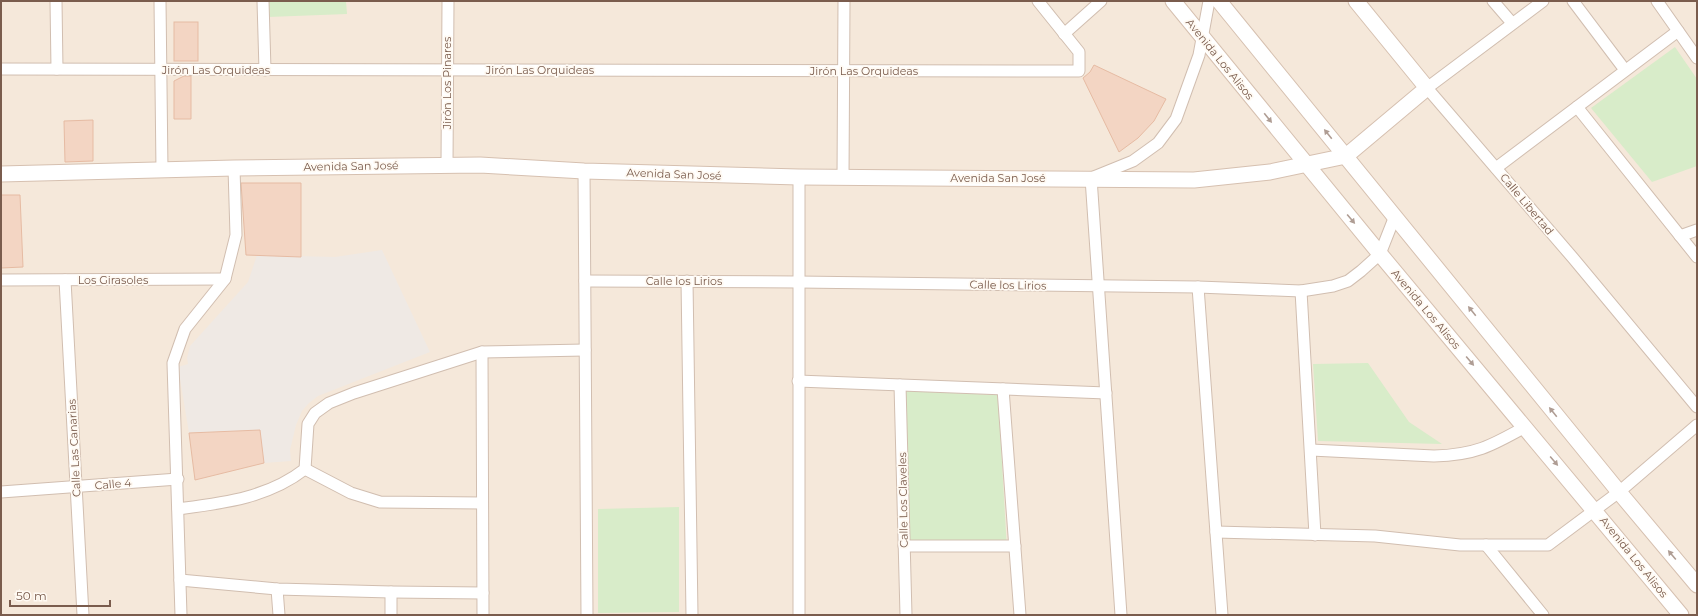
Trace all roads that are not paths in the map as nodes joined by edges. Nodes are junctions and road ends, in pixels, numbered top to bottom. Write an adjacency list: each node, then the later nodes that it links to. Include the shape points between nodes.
1 (56, 1): 22 (street)
2 (160, 1): 23 (street)
3 (263, 1): 24 (street)
4 (448, 1): 25 (street, Jirón Los Pinares)
5 (844, 1): 27 (street)
6 (1038, 1): 18 (street)
7 (1101, 1): 18 (street)
8 (1173, 1): 19 (street, Avenida Los Alisos)
9 (1209, 1): 19 (street)
10 (1219, 1): 30 (street, one-way to 10)
11 (1356, 1): 28 (street, Calle Libertad)
12 (1493, 1): 16 (street)
13 (1543, 1): 16 (street)
14 (1573, 1): 26 (street)
15 (1657, 1): 17 (street)
16 (1512, 23): 28 (street)
17 (1678, 31): 20 (street); 26 (street)
18 (1064, 34): 27 (street, Jirón Las Orquideas, via 1079,52 1079,71)
19 (1202, 36): 32 (street, Avenida Los Alisos, one-way to 32); 40 (street, via 1176,119 1158,142 1133,161)
20 (1697, 58)
21 (1, 69): 22 (street, Jirón Las Orquideas)
22 (57, 70): 23 (street, Jirón Las Orquideas)
23 (161, 70): 24 (street, Jirón Las Orquideas); 35 (street)
24 (265, 70): 25 (street, Jirón Las Orquideas)
25 (447, 70): 27 (street, Jirón Las Orquideas); 31 (street, Jirón Los Pinares)
26 (1626, 70): 29 (street)
27 (843, 71): 39 (street)
28 (1427, 88): 30 (street); 34 (street, Calle Libertad)
29 (1577, 107): 34 (street); 43 (street)
30 (1346, 156): 32 (street, Avenida San José); 41 (street)
31 (447, 165): 33 (street, Avenida San José); 36 (street, Avenida San José)
32 (1306, 165): 40 (street, Avenida San José, via 1252,175 1194,180); 44 (street, Avenida Los Alisos, one-way to 44)
33 (234, 168): 35 (street, Avenida San José); 48 (street, via 236,235)
34 (1496, 168): 61 (street, Calle Libertad)
35 (162, 170): 37 (street, Avenida San José)
36 (584, 171): 38 (street, Avenida San José); 49 (street)
37 (1, 174)
38 (799, 177): 39 (street, Avenida San José); 51 (street)
39 (843, 178): 40 (street, Avenida San José)
40 (1091, 178): 52 (street)
41 (1395, 216): 44 (street, Calle los Lirios); 69 (street, one-way to 41)
42 (1697, 230): 43 (street)
43 (1680, 236): 45 (street)
44 (1380, 254): 54 (street, Calle los Lirios, via 1348,281); 63 (street, Avenida Los Alisos, one-way to 63)
45 (1697, 257)
46 (1, 280): 47 (street, Los Girasoles)
47 (65, 280): 48 (street, Los Girasoles); 67 (street, Calle Las Canarias)
48 (225, 280): 66 (street, via 185,329 173,363)
49 (584, 281): 50 (street, Calle los Lirios); 55 (street)
50 (687, 281): 51 (street, Calle los Lirios); 89 (street)
51 (798, 282): 52 (street, Calle los Lirios); 57 (street)
52 (1098, 286): 53 (street, Calle los Lirios); 60 (street)
53 (1198, 287): 54 (street, Calle los Lirios); 73 (street)
54 (1301, 291): 64 (street)
55 (585, 350): 56 (street); 88 (street)
56 (482, 352): 65 (street, via 329,403 315,413 308,424); 70 (street)
57 (798, 381): 58 (street); 90 (street)
58 (900, 385): 59 (street); 76 (street, Calle Los Claveles)
59 (1003, 389): 60 (street); 77 (street)
60 (1106, 393): 93 (street)
61 (1697, 407)
62 (1697, 425): 69 (street)
63 (1525, 427): 64 (street, via 1491,446 1451,456); 72 (street, Avenida Los Alisos, one-way to 72)
64 (1311, 450): 74 (street)
65 (305, 469): 70 (street, via 351,493 380,502); 71 (street, via 292,479 237,501)
66 (178, 479): 67 (street, Calle 4); 71 (street)
67 (77, 488): 68 (street, Calle 4); 83 (street, Calle Las Canarias)
68 (1, 492)
69 (1619, 492): 72 (street); 79 (street, one-way to 69)
70 (482, 503): 82 (street)
71 (178, 509): 78 (street)
72 (1596, 511): 75 (street, via 1548,545); 96 (street, Avenida Los Alisos)
73 (1216, 532): 74 (street); 94 (street)
74 (1315, 535): 75 (street, via 1375,536 1460,545)
75 (1486, 545): 95 (street)
76 (904, 546): 77 (street); 91 (street, Calle Los Claveles)
77 (1015, 546): 92 (street)
78 (180, 580): 80 (street); 84 (street)
79 (1697, 585)
80 (278, 588): 81 (street); 85 (street)
81 (391, 592): 82 (street); 86 (street)
82 (483, 593): 87 (street)
83 (84, 615)
84 (181, 615)
85 (279, 615)
86 (391, 615)
87 (483, 615)
88 (587, 615)
89 (692, 615)
90 (799, 615)
91 (906, 615)
92 (1020, 615)
93 (1121, 615)
94 (1222, 615)
95 (1544, 615)
96 (1681, 615)

